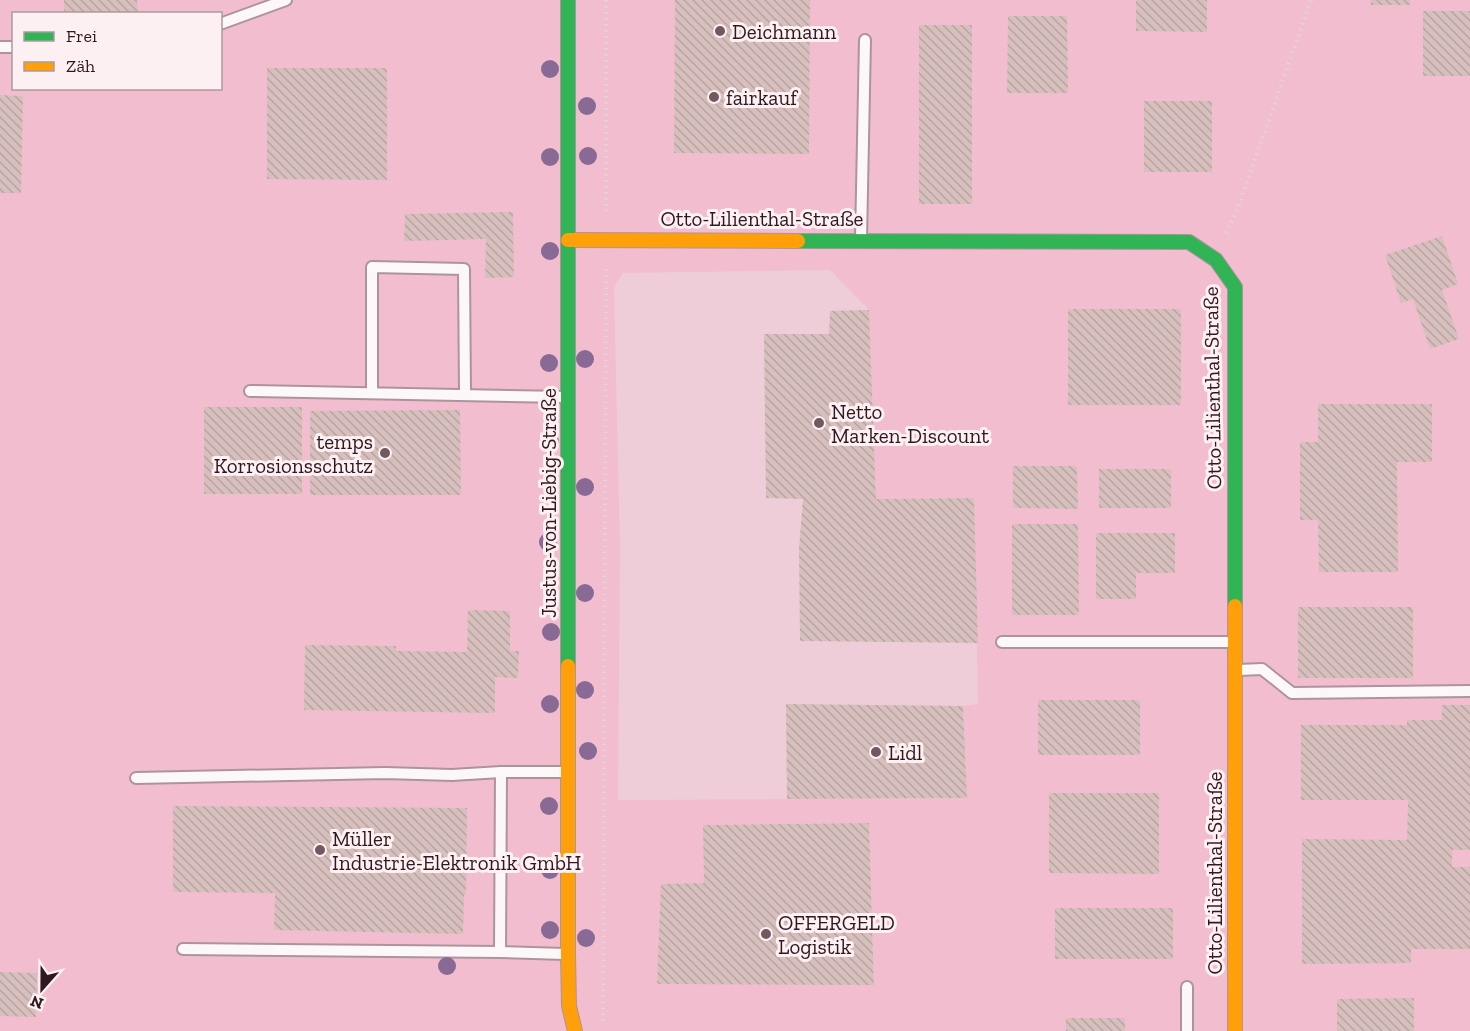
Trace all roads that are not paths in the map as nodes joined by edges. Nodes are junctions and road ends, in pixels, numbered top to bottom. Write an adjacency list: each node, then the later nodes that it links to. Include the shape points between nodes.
1 (286, 0): 3 (lane)
2 (568, 0): 6 (street, Justus-von-Liebig-Straße)
3 (222, 23)
4 (865, 40): 5 (lane)
5 (861, 239): 6 (street, Otto-Lilienthal-Straße); 12 (street, Otto-Lilienthal-Straße, via 1189,242 1226,267 1235,286)
6 (568, 240): 10 (street, Justus-von-Liebig-Straße)
7 (249, 391): 8 (lane)
8 (372, 393): 9 (lane); 9 (lane, via 372,267 464,269)
9 (465, 393): 10 (lane)
10 (569, 397): 16 (street, Justus-von-Liebig-Straße)
11 (1002, 642): 12 (lane)
12 (1236, 642): 13 (street, Otto-Lilienthal-Straße)
13 (1236, 670): 14 (lane, via 1262,669 1292,693); 26 (street, Otto-Lilienthal-Straße)
14 (1470, 691)
15 (501, 772): 16 (lane); 17 (lane); 19 (lane)
16 (569, 772): 20 (street, Justus-von-Liebig-Straße)
17 (136, 778)
18 (183, 949): 19 (lane)
19 (501, 952): 20 (lane)
20 (568, 954): 22 (street, Justus-von-Liebig-Straße)
21 (1187, 987): 25 (lane)
22 (569, 1006): 23 (street, Justus-von-Liebig-Straße); 24 (street, Justus-von-Liebig-Straße)
23 (561, 1031)
24 (575, 1031)
25 (1187, 1031)
26 (1235, 1031)

